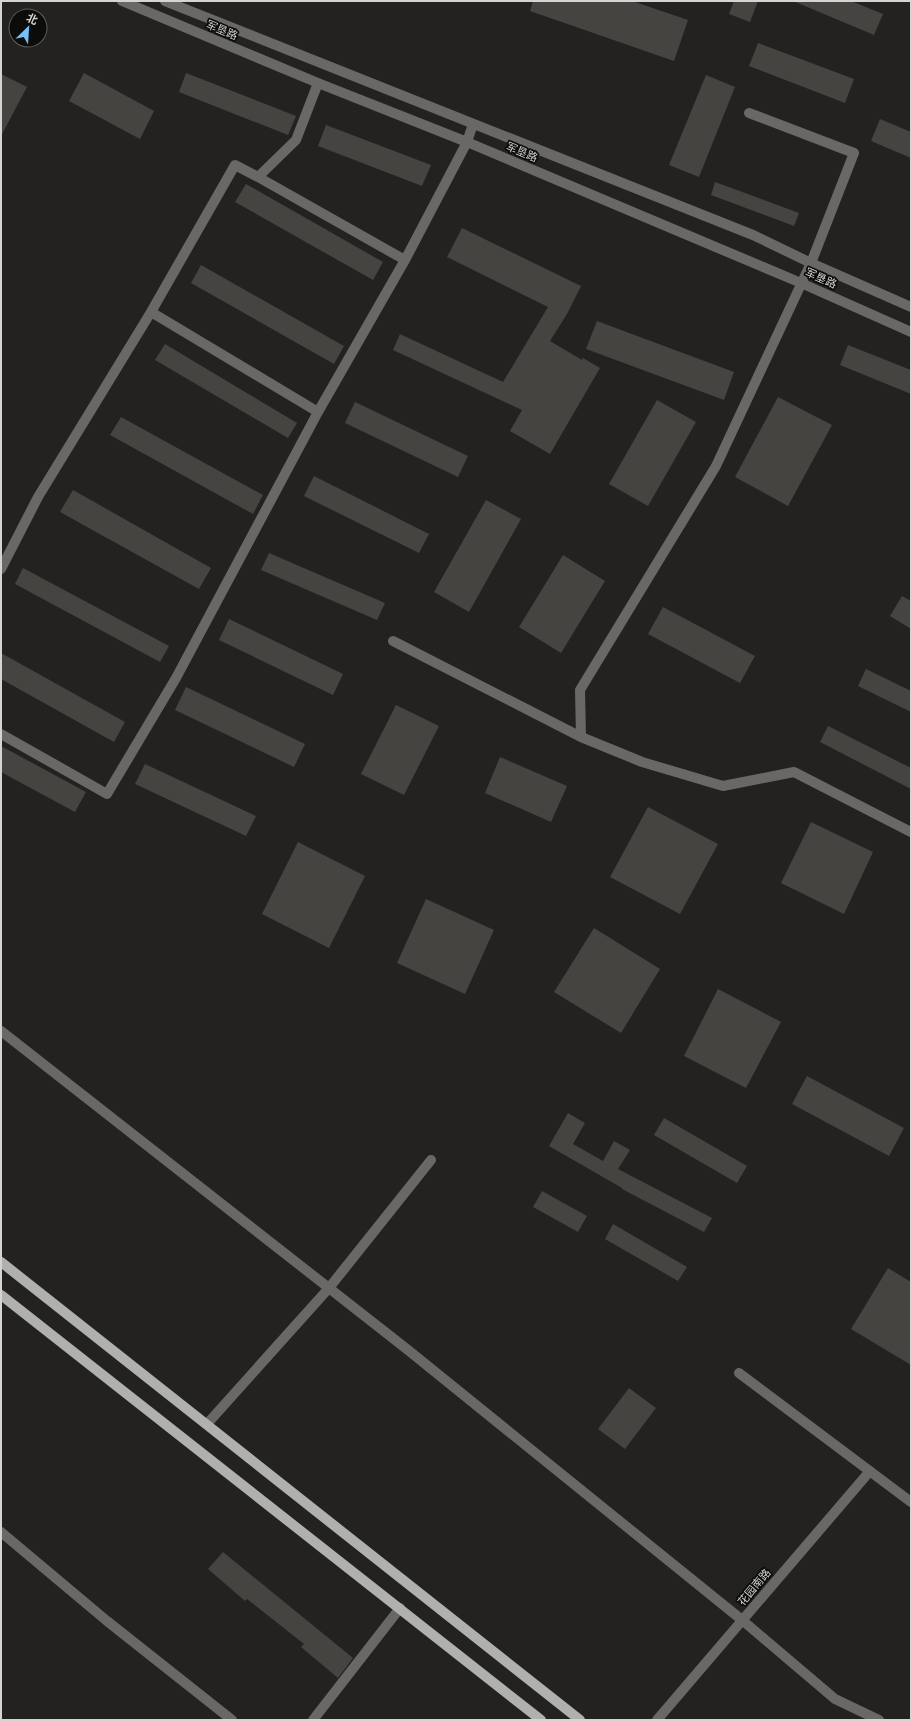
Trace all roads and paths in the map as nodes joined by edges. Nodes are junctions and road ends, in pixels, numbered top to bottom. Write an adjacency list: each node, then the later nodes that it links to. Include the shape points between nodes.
1 (122, 1): 3 (street, 军垦路)
2 (165, 1): 5 (street, 军垦路)
3 (318, 83): 6 (street, 军垦路); 7 (street, via 296,140)
4 (749, 113): 9 (street, via 854,153)
5 (473, 124): 6 (street); 9 (street, 军垦路, via 752,235)
6 (467, 142): 8 (street); 10 (street, 军垦路)
7 (258, 178): 8 (street); 12 (street, via 235,165)
8 (405, 260): 14 (street)
9 (811, 263): 10 (street); 11 (street, 军垦路)
10 (801, 283): 13 (street, 军垦路); 18 (street, via 716,466 580,690)
11 (911, 307)
12 (151, 312): 14 (street); 15 (street, via 38,497)
13 (911, 332)
14 (318, 412): 17 (street, via 176,678 107,794)
15 (1, 569)
16 (393, 640): 18 (street)
17 (1, 734)
18 (581, 737): 19 (street, via 642,762 723,786 794,772)
19 (911, 832)
20 (1, 1031): 23 (street)
21 (431, 1160): 23 (street)
22 (1, 1262): 26 (main road)
23 (330, 1288): 26 (street); 31 (street)
24 (1, 1295): 30 (main road)
25 (739, 1373): 27 (street)
26 (207, 1424): 35 (main road)
27 (870, 1471): 28 (street); 31 (street, 花园南路)
28 (911, 1502)
29 (1, 1532): 32 (street, via 107,1621)
30 (400, 1608): 33 (street); 34 (main road)
31 (742, 1620): 36 (street, 花园南路); 37 (street, via 835,1699)
32 (232, 1720)
33 (313, 1720)
34 (541, 1720)
35 (580, 1720)
36 (657, 1720)
37 (879, 1720)

